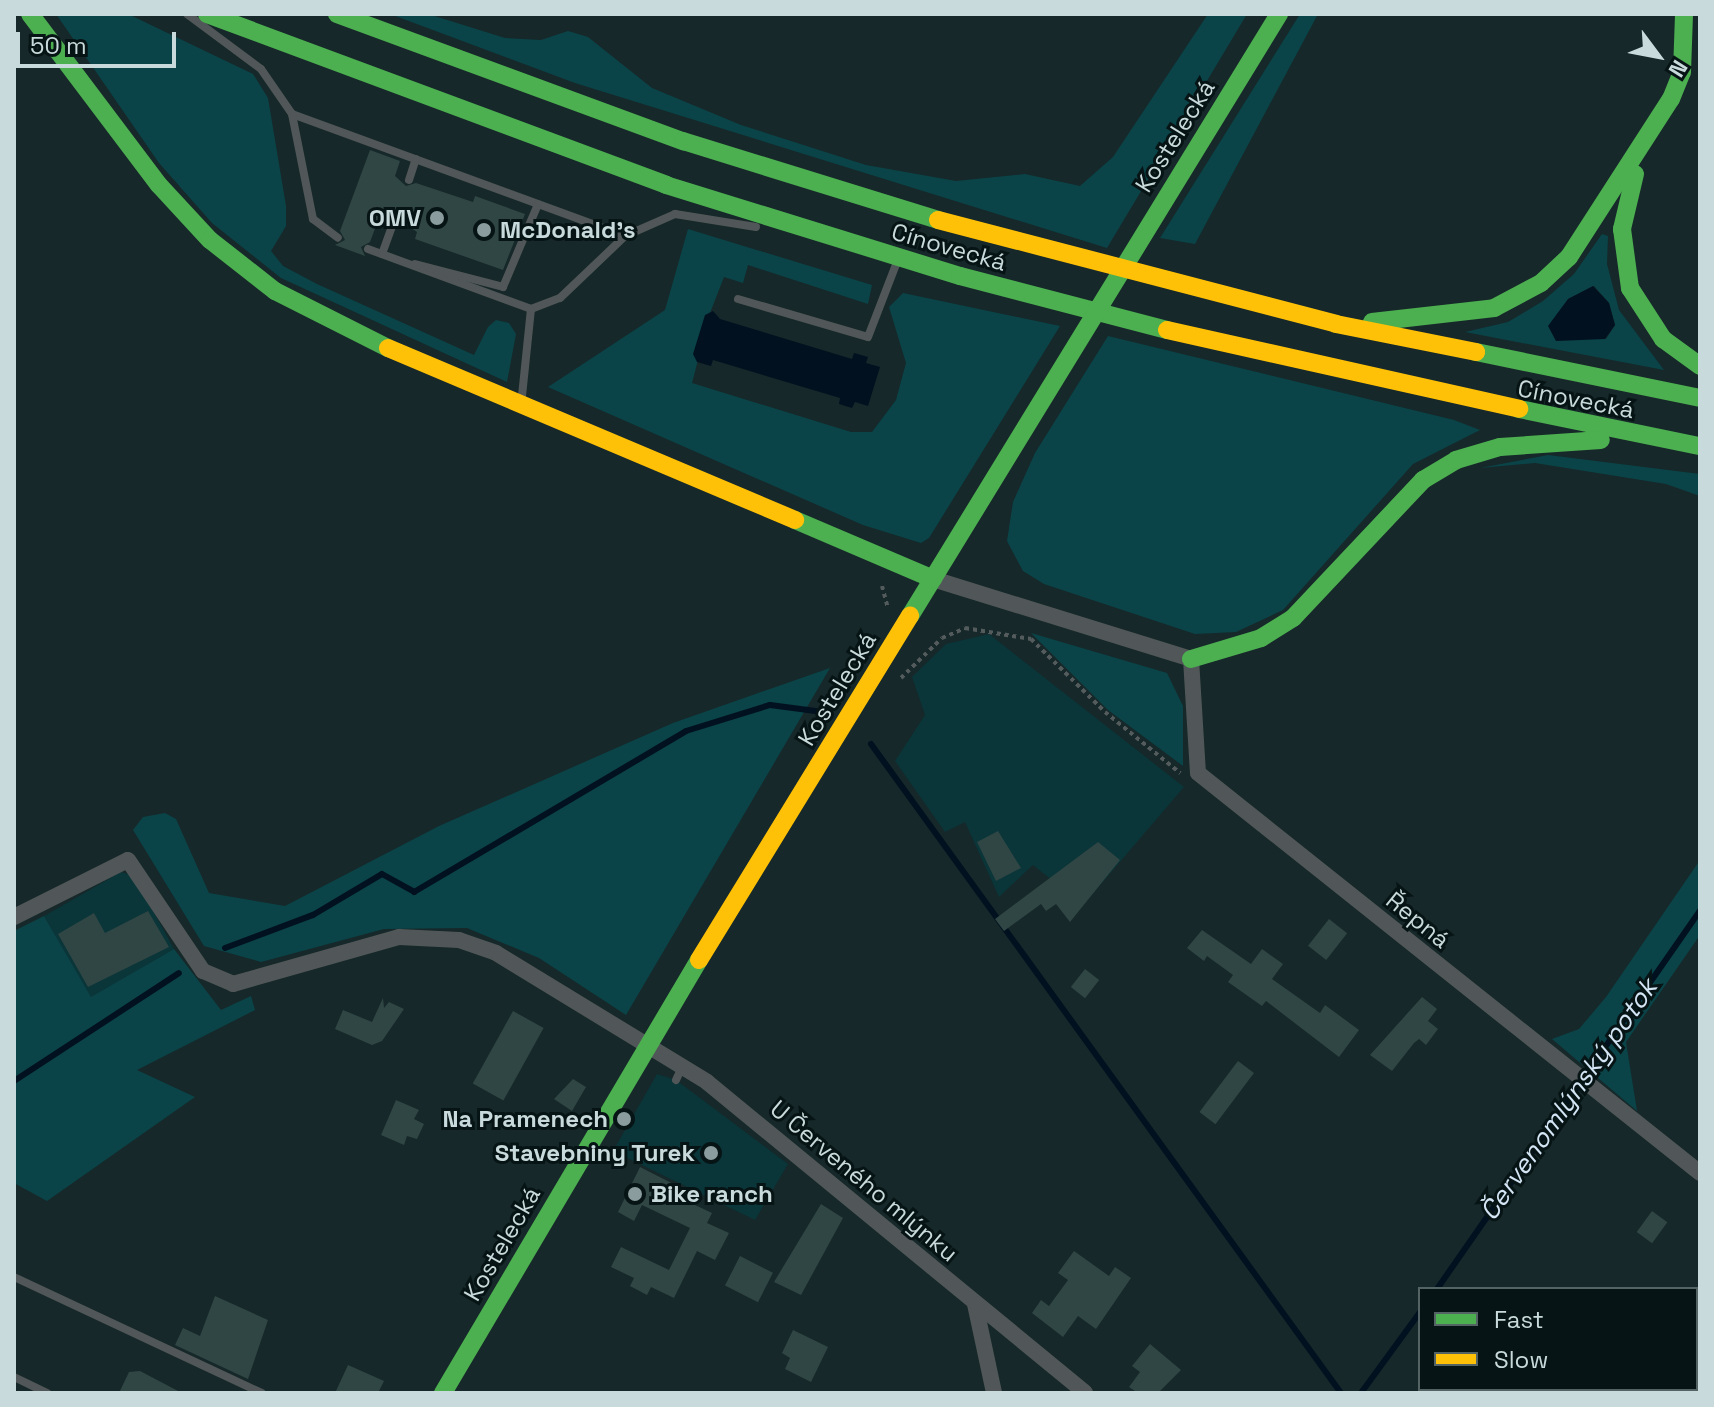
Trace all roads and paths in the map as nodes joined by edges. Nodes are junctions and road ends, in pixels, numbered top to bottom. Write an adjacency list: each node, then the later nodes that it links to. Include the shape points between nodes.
1 (30, 14): 25 (main road, via 159,185 210,240 275,291)
2 (187, 14): 7 (lane, via 253,60)
3 (207, 14): 15 (main road, Cínovecká, via 542,142)
4 (337, 14): 22 (main road, Cínovecká, via 573,103 826,186)
5 (1279, 14): 28 (main road, Kostelecká)
6 (1684, 14): 8 (main road, via 1682,72)
7 (292, 114): 9 (lane); 14 (lane, via 313,219)
8 (1648, 139): 22 (main road, via 1569,257 1518,298 1464,316); 23 (main road, via 1631,186 1623,259 1641,311 1663,339)
9 (416, 159): 10 (lane); 11 (lane)
10 (409, 180)
11 (538, 204): 13 (lane); 19 (lane, via 503,287)
12 (393, 224): 17 (lane)
13 (625, 236): 15 (lane, via 675,214); 21 (lane, via 560,298)
14 (338, 238)
15 (843, 241): 18 (main road, Cínovecká)
16 (368, 249): 17 (lane)
17 (382, 254): 19 (lane)
18 (898, 258): 20 (lane, via 868,337); 26 (main road, Cínovecká, via 1292,362)
19 (411, 265): 21 (lane)
20 (738, 299)
21 (531, 309): 25 (lane)
22 (1336, 324): 24 (main road, Cínovecká)
23 (1700, 366)
24 (1700, 398)
25 (521, 404): 28 (main road)
26 (1651, 438): 27 (main road, Cínovecká); 30 (main road, via 1500,447 1456,460 1423,480 1293,618 1261,638)
27 (1700, 446)
28 (933, 579): 30 (street); 33 (main road, Kostelecká)
29 (918, 659): 31 (path, via 965,628 1031,639 1183,775)
30 (1191, 659): 31 (street)
31 (1198, 773): 34 (street, Řepná)
32 (14, 917): 33 (street, via 128,860 192,959 214,979 233,984 263,980 399,937 459,940 532,970)
33 (649, 1042): 36 (street, U Červeného mlýnku); 40 (main road, Kostelecká)
34 (1700, 1173)
35 (14, 1277): 39 (lane)
36 (975, 1304): 41 (street); 42 (street, U Červeného mlýnku)
37 (14, 1377): 38 (lane)
38 (47, 1393)
39 (262, 1393)
40 (443, 1393)
41 (994, 1393)
42 (1085, 1393)

